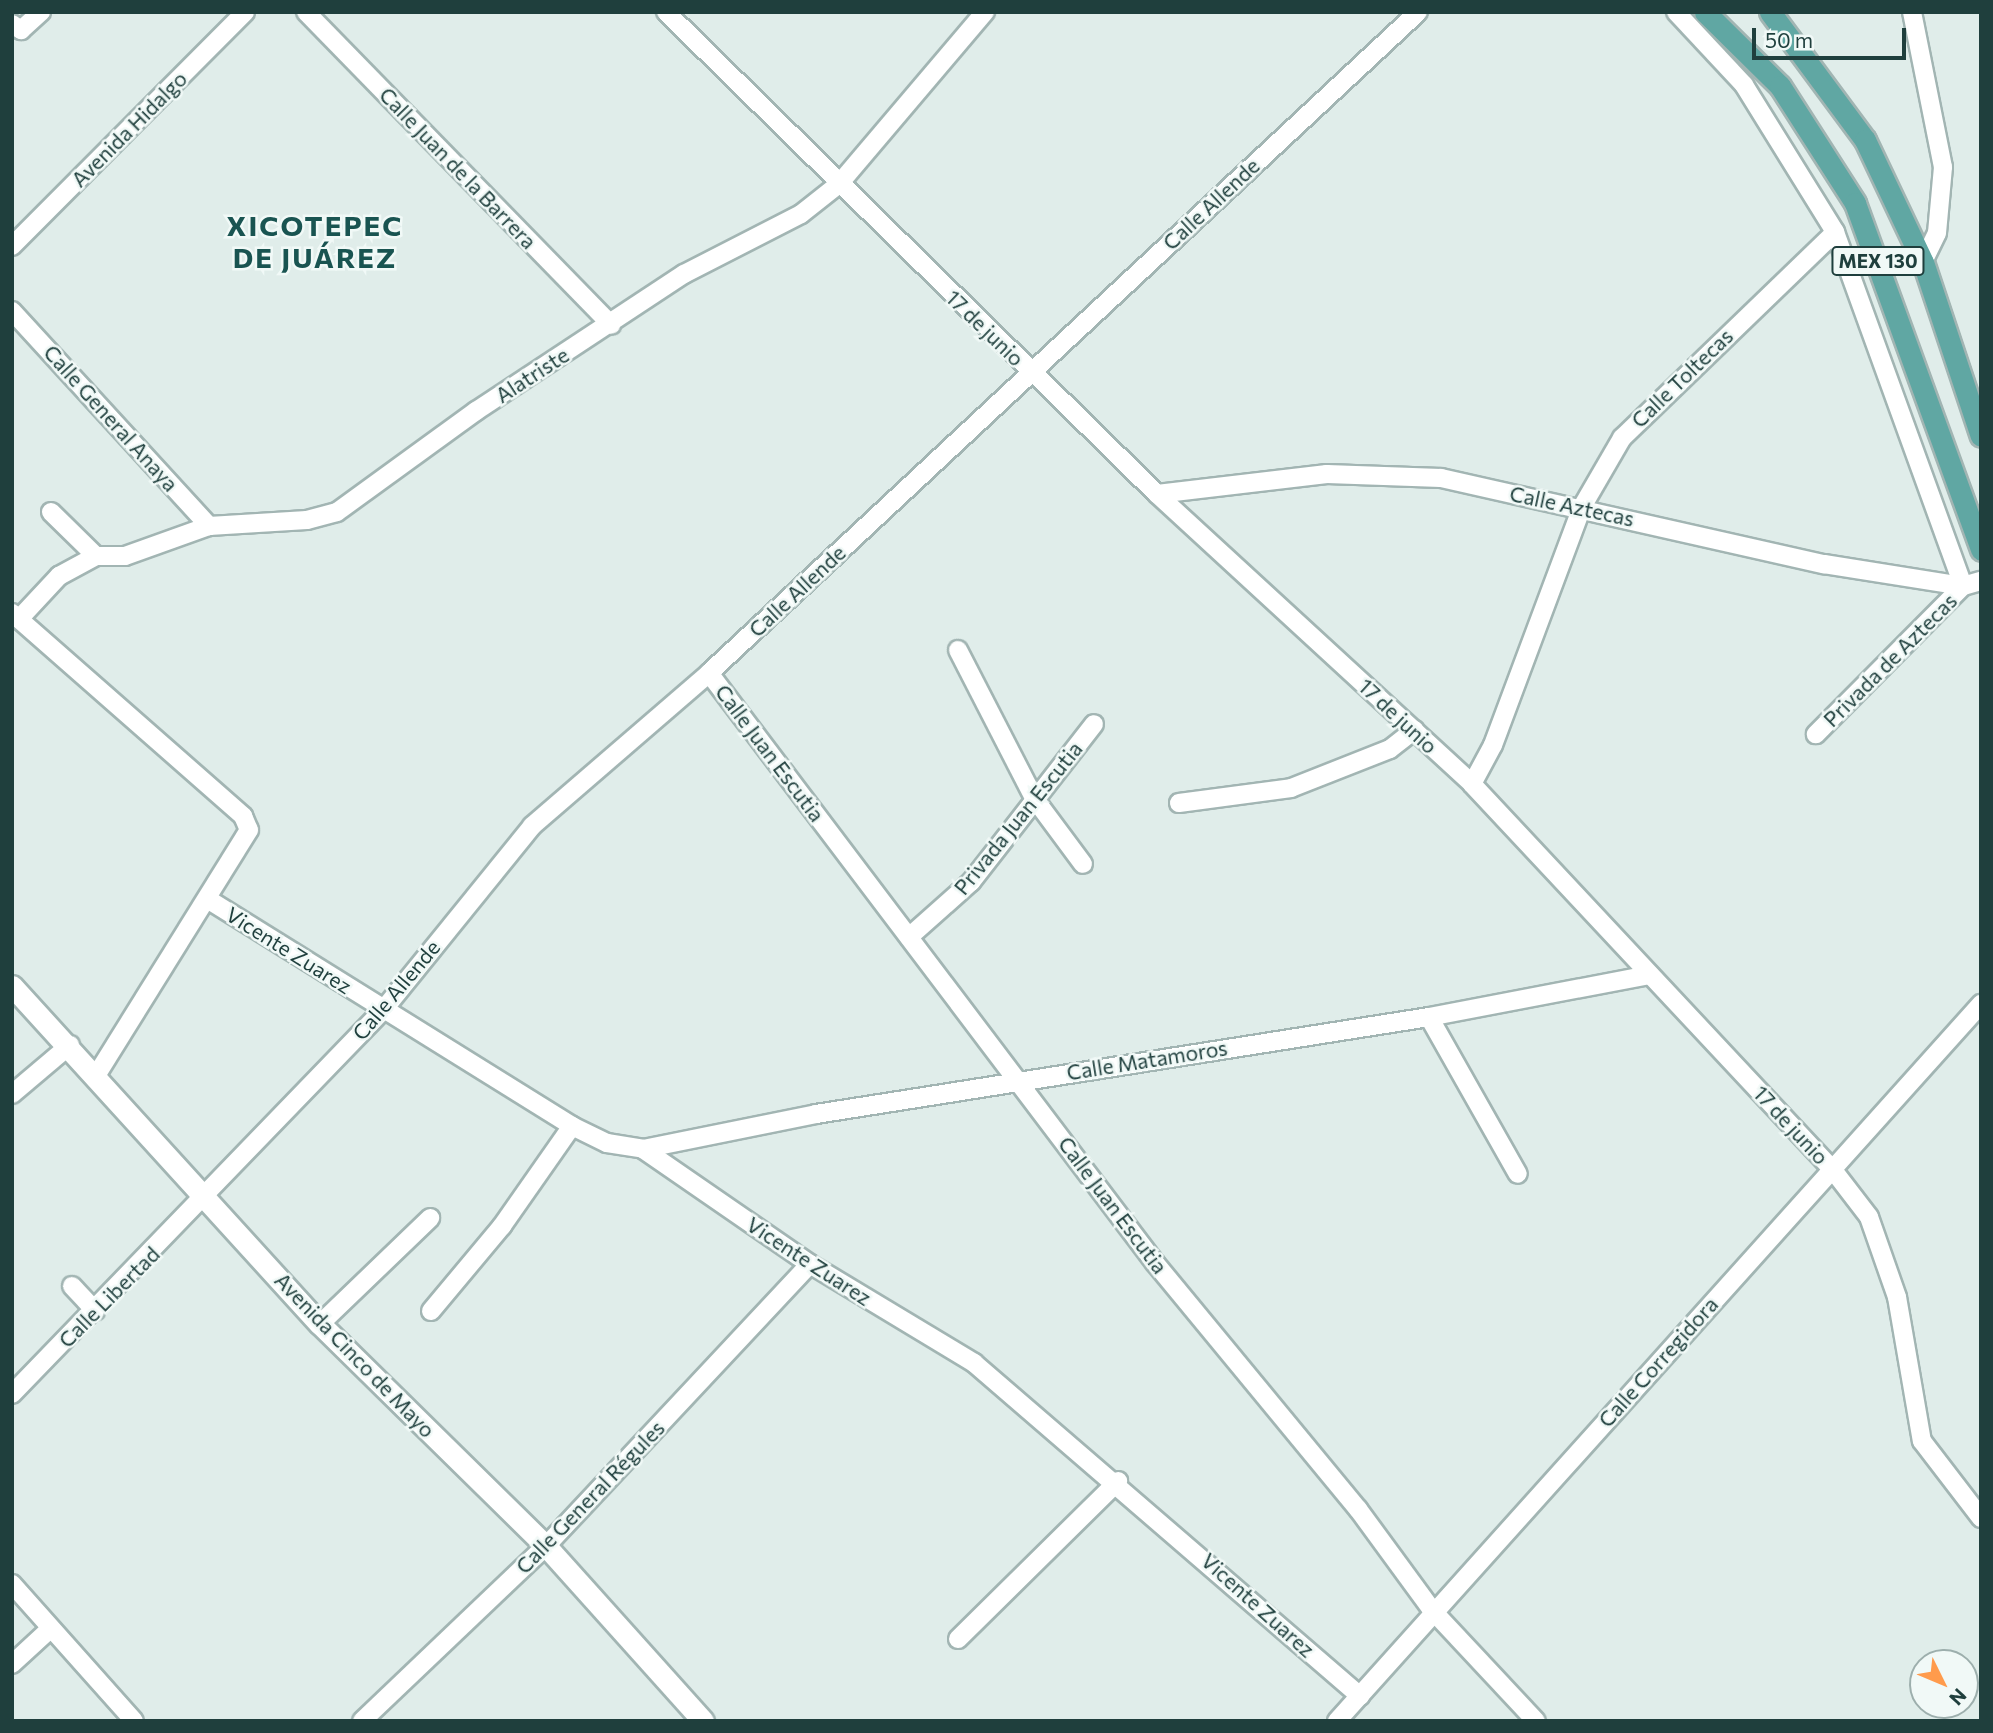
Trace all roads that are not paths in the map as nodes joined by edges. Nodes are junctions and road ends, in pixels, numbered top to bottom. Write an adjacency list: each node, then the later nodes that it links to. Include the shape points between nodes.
1 (41, 12): 11 (street, via 21,30)
2 (245, 12): 14 (street, Avenida Hidalgo)
3 (306, 12): 17 (street, Calle Juan de la Barrera)
4 (666, 12): 12 (street, 17 de junio)
5 (985, 12): 12 (street, Alatriste)
6 (1418, 12): 18 (street, Calle Allende)
7 (1676, 12): 13 (street, via 1744,85)
8 (1705, 12): 24 (main road, MEX 130, via 1780,86 1855,203)
9 (1770, 12): 15 (main road, MEX 130, via 1865,140)
10 (1912, 12): 15 (street, via 1943,167 1937,233)
11 (12, 24)
12 (839, 184): 17 (street, Alatriste, via 801,214 684,274); 18 (street, 17 de junio)
13 (1835, 232): 21 (street, Calle Toltecas, via 1640,416); 26 (street)
14 (12, 246)
15 (1923, 262): 19 (main road, MEX 130)
16 (12, 311): 23 (street, Calle General Anaya)
17 (611, 325): 23 (street, Alatriste, via 476,411 338,512 315,520)
18 (1031, 372): 20 (street, 17 de junio); 29 (street, Calle Allende)
19 (1981, 436)
20 (1157, 494): 21 (street, Calle Aztecas, via 1326,474 1441,478); 31 (street, 17 de junio)
21 (1582, 507): 26 (street, Calle Aztecas, via 1824,564); 33 (street, Calle Toltecas, via 1493,745)
22 (51, 512): 25 (street)
23 (209, 526): 25 (street, Alatriste, via 125,556)
24 (1981, 550)
25 (96, 556): 27 (street, Alatriste, via 59,576)
26 (1972, 584): 32 (street, Privada de Aztecas)
27 (16, 616): 37 (street, via 243,816 249,830)
28 (958, 650): 34 (street)
29 (709, 673): 38 (street, Calle Juan Escutia); 41 (street, Calle Allende, via 532,826)
30 (1094, 724): 34 (street, Privada Juan Escutia)
31 (1413, 730): 33 (street, 17 de junio); 35 (street, via 1390,749 1291,788)
32 (1816, 734)
33 (1472, 784): 39 (street, 17 de junio)
34 (1034, 798): 36 (street); 38 (street, Privada Juan Escutia, via 971,882)
35 (1179, 803)
36 (1083, 864)
37 (209, 900): 41 (street, Vicente Zuarez); 45 (street)
38 (909, 937): 46 (street, Calle Juan Escutia)
39 (1650, 975): 43 (street, Calle Matamoros); 50 (street, 17 de junio)
40 (12, 986): 44 (street, Avenida Cinco de Mayo)
41 (384, 1009): 48 (street, Vicente Zuarez); 52 (street, Calle Allende)
42 (1979, 1010): 50 (street, Calle Corregidora)
43 (1429, 1017): 46 (street, Calle Matamoros); 51 (street)
44 (70, 1045): 45 (street, Avenida Cinco de Mayo); 47 (street)
45 (97, 1074): 52 (street, Avenida Cinco de Mayo)
46 (1021, 1080): 49 (street, Calle Matamoros); 65 (street, Calle Juan Escutia, via 1155,1263 1358,1509)
47 (12, 1094)
48 (572, 1126): 49 (street, Vicente Zuarez, via 607,1143); 57 (street, via 502,1226)
49 (643, 1149): 54 (street, Vicente Zuarez)
50 (1833, 1170): 61 (street, 17 de junio, via 1869,1217 1897,1297 1922,1441); 65 (street, Calle Corregidora)
51 (1518, 1174)
52 (206, 1199): 56 (street, Calle Libertad); 58 (street, Avenida Cinco de Mayo)
53 (430, 1217): 58 (street)
54 (810, 1264): 60 (street, Vicente Zuarez, via 974,1363); 63 (street, Calle General Régules)
55 (72, 1286): 56 (street)
56 (95, 1311): 59 (street, Calle Libertad)
57 (430, 1311)
58 (320, 1324): 63 (street, Avenida Cinco de Mayo)
59 (12, 1395)
60 (1118, 1481): 67 (street); 69 (street, Vicente Zuarez)
61 (1975, 1495): 62 (street, 17 de junio)
62 (1981, 1518)
63 (546, 1546): 71 (street, Calle General Régules); 72 (street, Avenida Cinco de Mayo)
64 (12, 1584): 66 (street)
65 (1432, 1611): 69 (street, Calle Corregidora); 74 (street, Calle Juan Escutia)
66 (49, 1630): 68 (street); 70 (street)
67 (958, 1639)
68 (12, 1664)
69 (1360, 1696): 73 (street, Calle Corregidora)
70 (134, 1721)
71 (362, 1721)
72 (703, 1721)
73 (1337, 1721)
74 (1536, 1721)

